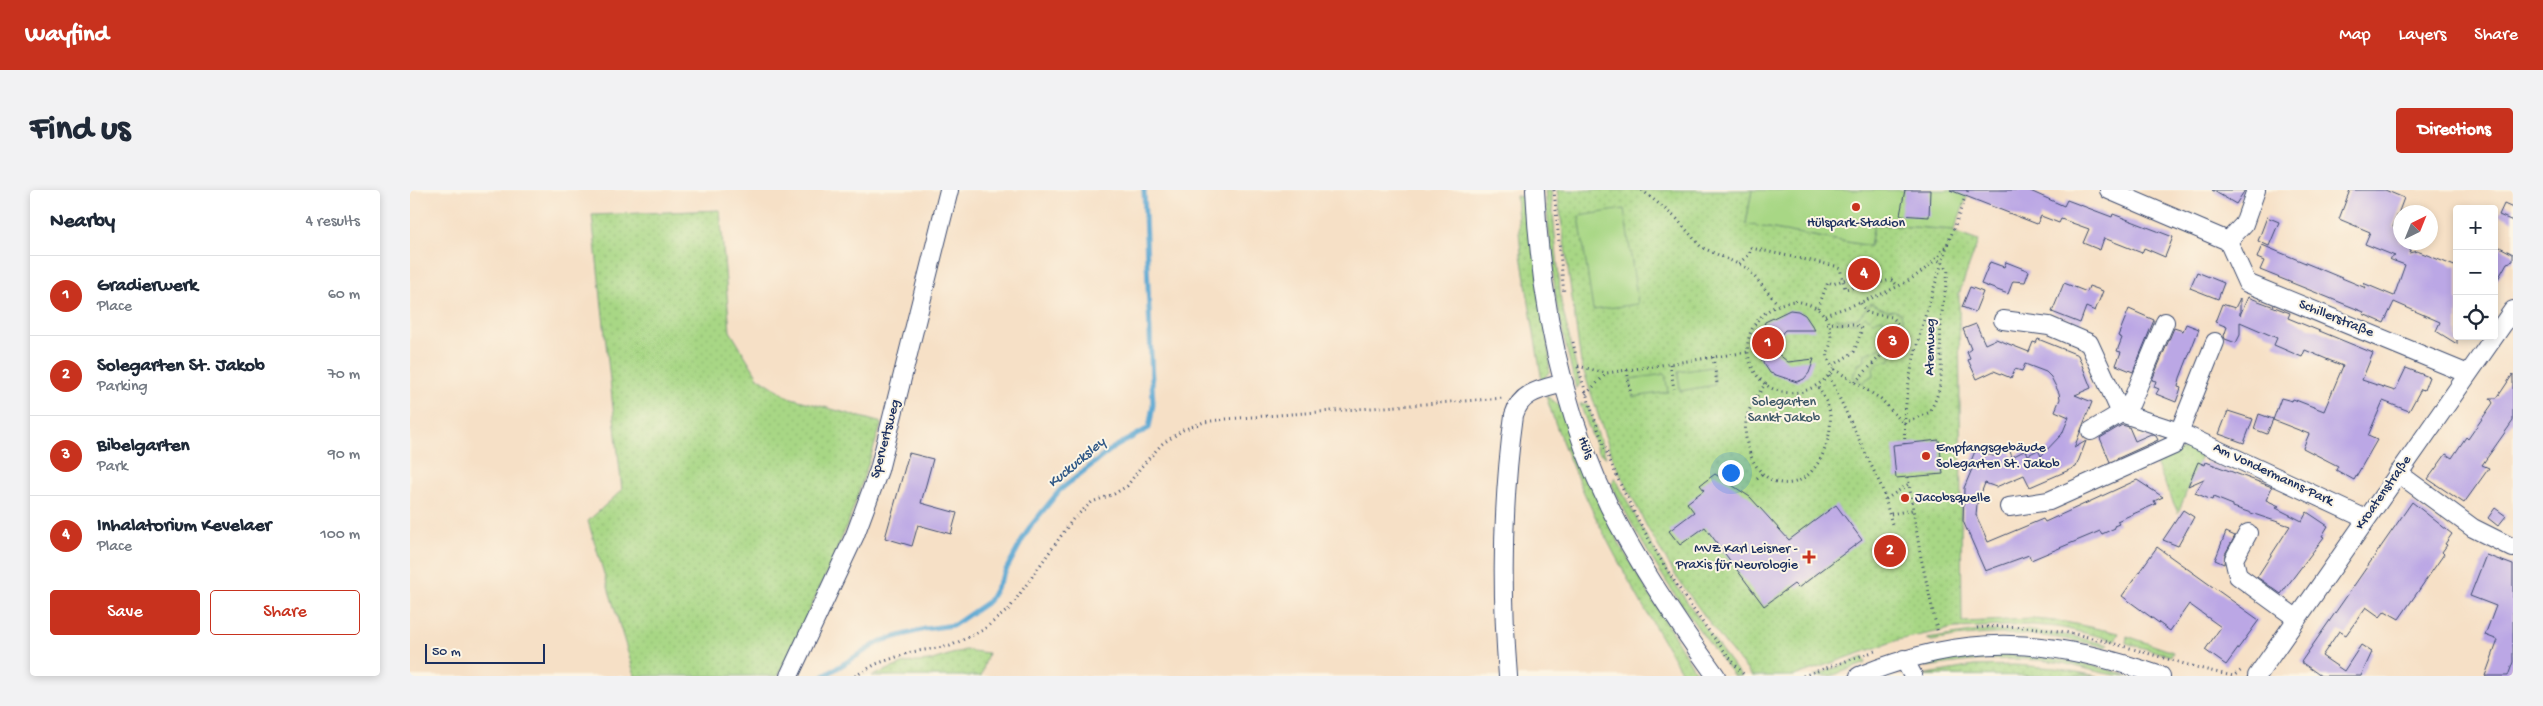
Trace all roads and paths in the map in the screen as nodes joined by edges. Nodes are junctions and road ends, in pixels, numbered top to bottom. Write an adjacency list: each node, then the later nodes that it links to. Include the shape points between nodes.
1 (949, 190): 65 (street, Spervertsweg, via 879,470 855,535)
2 (1535, 190): 36 (street, Hüls, via 1547,302)
3 (1554, 190): 15 (path)
4 (1642, 190): 12 (path, via 1677,219 1701,247)
5 (1968, 190): 9 (path)
6 (2256, 190): 8 (street, via 2244,224)
7 (2114, 191): 8 (street)
8 (2228, 241): 33 (street, Schillerstraße, via 2247,283)
9 (1948, 243): 10 (path); 11 (path)
10 (1934, 259): 11 (path); 14 (path)
11 (1942, 262): 45 (path, via 1912,367); 45 (path, Atemweg, via 1948,270 1940,325 1943,357 1939,371 1942,385 1928,413)
12 (1739, 263): 13 (path, via 1749,255 1751,248 1835,266 1840,268); 17 (path, via 1756,276)
13 (1844, 279): 14 (path, via 1846,289 1892,280); 18 (path, via 1833,284 1828,282)
14 (1897, 285): 16 (path)
15 (1564, 302)
16 (1860, 302): 20 (path); 35 (path, via 1868,312 1892,318 1899,331 1894,342)
17 (1778, 304): 18 (path, via 1795,301); 26 (path, via 1765,312 1754,326)
18 (1818, 308): 20 (path)
19 (2513, 310): 33 (street, Kroatenstraße)
20 (1825, 316): 23 (path)
21 (2003, 320): 44 (street, via 2049,326 2090,343)
22 (2165, 322): 44 (street, via 2130,403)
23 (1827, 323): 30 (path, via 1831,335 1827,355); 30 (path, via 1859,324 1861,333 1854,352)
24 (1571, 335): 29 (path)
25 (2215, 342): 47 (street)
26 (1748, 352): 27 (path); 38 (path, via 1753,368)
27 (1713, 357): 28 (path); 37 (path)
28 (1670, 364): 31 (path); 40 (path)
29 (1578, 366): 32 (path); 41 (path)
30 (1833, 368): 34 (path); 35 (path)
31 (1627, 370): 32 (path); 42 (path)
32 (1607, 373): 41 (path)
33 (2468, 374): 50 (street, Kroatenstraße)
34 (1830, 376): 39 (path); 54 (path)
35 (1855, 382): 45 (path, via 1881,399)
36 (1564, 383): 43 (street); 68 (street, Hüls, via 1593,470 1622,531 1649,578)
37 (1717, 383)
38 (1766, 383): 39 (path, via 1793,393); 49 (path, via 1747,416 1745,438 1751,457)
39 (1818, 387): 49 (path, via 1829,408 1830,425 1826,445 1817,463 1803,477 1791,483 1777,482)
40 (1674, 389)
41 (1586, 394): 69 (path, via 1608,454 1646,531 1704,622)
42 (1630, 395)
43 (1523, 398): 66 (path, via 1226,419 1204,422 1183,430 1162,444 1127,486 1092,502 1073,519 1009,609 983,630 950,646 911,652 876,664); 67 (street, via 1514,415 1504,504 1502,569)
44 (2122, 413): 46 (street); 47 (street, Am Vondermanns-Park)
45 (1904, 423): 48 (path)
46 (2091, 432)
47 (2179, 432): 55 (street, via 2174,445 2049,501); 58 (street, Am Vondermanns-Park)
48 (1905, 444)
49 (1763, 473): 52 (path)
50 (2398, 473): 58 (street, Kroatenstraße); 61 (street, via 2473,528)
51 (1908, 477): 53 (path)
52 (1757, 478)
53 (1909, 484): 54 (path); 56 (path)
54 (1886, 499): 57 (path)
55 (2009, 507)
56 (1912, 510): 57 (path); 63 (path)
57 (1891, 514): 59 (path)
58 (2366, 518): 62 (street, Kroatenstraße)
59 (1892, 524)
60 (2248, 533): 62 (street, via 2234,559 2238,576)
61 (2513, 548)
62 (2296, 618): 73 (street, Kroatenstraße)
63 (1938, 634)
64 (1904, 659): 70 (street); 71 (street); 72 (street, via 1969,646 2037,645 2092,654)
65 (789, 676)
66 (855, 676)
67 (1508, 676)
68 (1716, 676)
69 (1746, 676)
70 (1859, 676)
71 (1913, 676)
72 (2161, 676)
73 (2257, 676)

